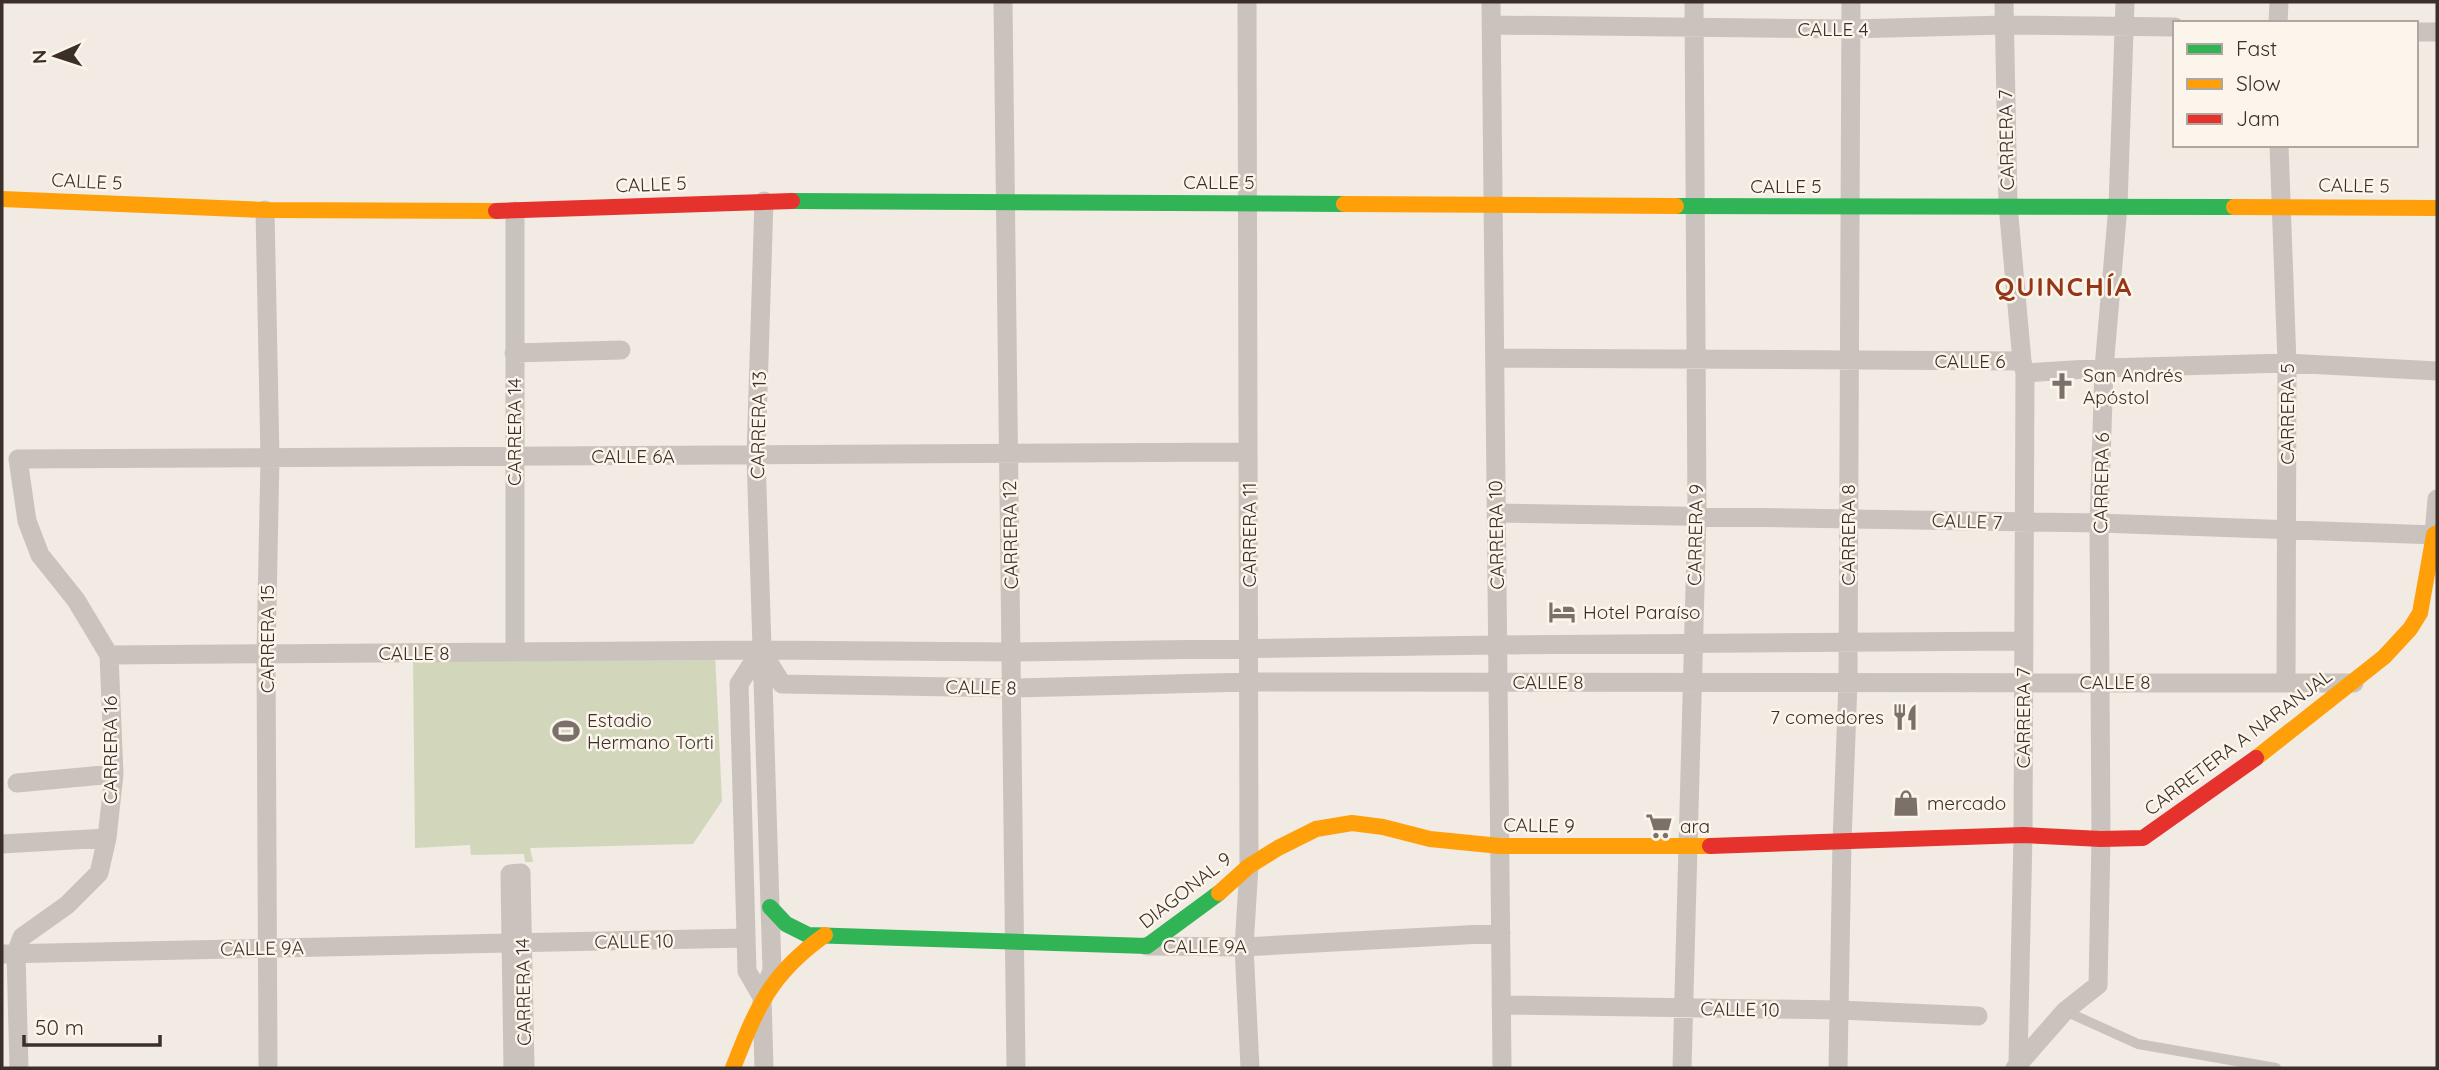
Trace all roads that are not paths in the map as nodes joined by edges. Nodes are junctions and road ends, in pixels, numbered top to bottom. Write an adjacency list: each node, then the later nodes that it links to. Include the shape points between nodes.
1 (1003, 2): 21 (street, CARRERA 12)
2 (1247, 2): 22 (street, CARRERA 11)
3 (1491, 2): 10 (street, CARRERA 10)
4 (1694, 2): 13 (street, CARRERA 9)
5 (1851, 2): 15 (street, CARRERA 8)
6 (2004, 2): 11 (street, CARRERA 7)
7 (2125, 2): 12 (street, CARRERA 6)
8 (2279, 2): 9 (street)
9 (2278, 21)
10 (1491, 25): 13 (street, CALLE 4); 23 (street, CARRERA 10)
11 (2004, 25): 12 (street, CALLE 4); 15 (street, CALLE 4); 24 (street, CARRERA 7)
12 (2124, 25): 14 (street, CALLE 4); 27 (street, CARRERA 6)
13 (1694, 27): 15 (street, CALLE 4); 26 (street, CARRERA 9)
14 (2173, 27)
15 (1851, 29): 28 (street, CARRERA 8)
16 (2418, 32): 17 (street)
17 (2437, 32)
18 (2279, 147): 25 (street, CARRERA 5)
19 (2, 199): 30 (street, CALLE 5)
20 (764, 201): 21 (street, CALLE 5); 31 (street, CALLE 5); 43 (street, CARRERA 13)
21 (1006, 202): 22 (street, CALLE 5); 42 (street, CARRERA 12)
22 (1248, 204): 23 (street, CALLE 5); 41 (street, CARRERA 11)
23 (1493, 204): 26 (street, CALLE 5); 34 (street, CARRERA 10)
24 (2008, 205): 27 (street, CALLE 5); 28 (street, CALLE 5); 38 (street, CARRERA 7)
25 (2280, 205): 27 (street, CALLE 5); 29 (street, CALLE 5); 37 (street, CARRERA 5)
26 (1695, 206): 28 (street, CALLE 5); 35 (street, CARRERA 9)
27 (2118, 206): 39 (street, CARRERA 6)
28 (1850, 207): 36 (street, CARRERA 8)
29 (2437, 208)
30 (265, 210): 31 (street, CALLE 5); 45 (street, CARRERA 15)
31 (515, 211): 33 (street, CARRERA 14)
32 (621, 350): 33 (street)
33 (514, 352): 44 (street, CARRERA 14)
34 (1494, 358): 35 (street, CALLE 6); 48 (street, CARRERA 10)
35 (1696, 360): 36 (street, CALLE 6); 49 (street, CARRERA 9)
36 (1849, 361): 38 (street, CALLE 6); 50 (street, CARRERA 8)
37 (2287, 363): 39 (street, CALLE 6); 40 (street, CALLE 6); 53 (street, CARRERA 5)
38 (2023, 367): 39 (street, CALLE 6); 51 (street, CARRERA 7)
39 (2104, 368): 52 (street, CARRERA 6)
40 (2437, 371)
41 (1248, 452): 42 (street, CALLE 6A); 60 (street, CARRERA 11)
42 (1009, 453): 43 (street, CALLE 6A); 62 (street, CARRERA 12)
43 (756, 455): 44 (street, CALLE 6A); 59 (street, CARRERA 13)
44 (514, 456): 45 (street, CALLE 6A); 61 (street, CARRERA 14)
45 (270, 458): 46 (street, CALLE 6A); 63 (street, CARRERA 15)
46 (18, 459): 64 (street, CARRERA 16, via 27,521 40,555 76,600)
47 (2437, 499): 54 (street)
48 (1496, 513): 49 (street, CALLE 7); 58 (street, CARRERA 10)
49 (1696, 515): 50 (street, CALLE 7); 57 (street, CARRERA 9)
50 (1849, 517): 51 (street, CALLE 7); 56 (street, CARRERA 8)
51 (2026, 522): 52 (street, CALLE 7); 55 (street, CARRERA 7)
52 (2099, 523): 53 (street, CALLE 7); 70 (street, CARRERA 6)
53 (2287, 528): 54 (street, CALLE 7); 71 (street, CARRERA 5)
54 (2436, 534): 72 (street, CARRETERA A NARANJAL, via 2420,613 2384,657)
55 (2022, 641): 56 (street, CALLE 8); 69 (street, CARRERA 7)
56 (1848, 642): 57 (street, CALLE 8); 68 (street, CARRERA 8)
57 (1693, 643): 58 (street, CALLE 8); 67 (street, CARRERA 9)
58 (1497, 645): 60 (street, CALLE 8); 66 (street, CARRERA 10)
59 (761, 650): 61 (street, CALLE 8); 62 (street, CALLE 8); 73 (street, CALLE 8, via 782,684); 85 (street, CARRERA 13); 88 (street, CARRERA 13, via 738,684)
60 (1249, 650): 62 (street, CALLE 8); 65 (street, CARRERA 11)
61 (515, 652): 63 (street, CALLE 8)
62 (1011, 652): 73 (street, CARRERA 12)
63 (266, 654): 64 (street, CALLE 8); 93 (street, CARRERA 15)
64 (109, 655): 74 (street, CARRERA 16)
65 (1249, 682): 66 (street, CALLE 8); 73 (street, CALLE 8); 83 (street, CARRERA 11)
66 (1498, 682): 67 (street, CALLE 8); 81 (street, CARRERA 10)
67 (1691, 682): 68 (street, CALLE 8); 82 (street, CARRERA 9)
68 (1848, 682): 69 (street, CALLE 8); 79 (street, CARRERA 8)
69 (2022, 682): 70 (street, CALLE 8); 76 (street, CARRERA 7)
70 (2101, 682): 71 (street, CALLE 8); 78 (street, CARRERA 6)
71 (2286, 682): 72 (street, CALLE 8)
72 (2354, 682): 78 (street, CARRETERA A NARANJAL, via 2143,838)
73 (1012, 688): 89 (street, CARRERA 12)
74 (114, 774): 75 (street); 77 (street, CARRERA 16)
75 (17, 783)
76 (2023, 835): 78 (street, CARRETERA A NARANJAL); 79 (street, CARRETERA A NARANJAL); 102 (street, CARRERA 7)
77 (107, 838): 80 (street); 94 (street, CARRERA 16, via 99,873)
78 (2101, 839): 99 (street, CARRERA 6, via 2098,985)
79 (1842, 842): 82 (street, CALLE 9); 98 (street, CARRERA 8)
80 (2, 844)
81 (1500, 846): 82 (street, CALLE 9); 83 (street, CALLE 9, via 1430,839 1352,823 1316,829); 86 (street, CARRERA 10)
82 (1687, 847): 97 (street, CARRERA 9)
83 (1249, 866): 91 (street, DIAGONAL 9); 92 (street, CARRERA 11)
84 (521, 873): 90 (street, CARRERA 14)
85 (770, 906): 87 (street, CALLE 9A, via 793,930); 95 (street, CARRERA 13, via 772,970)
86 (1501, 933): 92 (street, CALLE 9A); 96 (street, CARRERA 10)
87 (825, 935): 89 (street, CALLE 9A); 95 (street, via 789,962)
88 (746, 938): 90 (street, CALLE 10); 95 (street, CARRERA 13, via 747,971)
89 (1014, 942): 91 (street, CALLE 9A); 109 (street, CARRERA 12)
90 (517, 944): 93 (street, CALLE 9A); 105 (street); 106 (street, CARRERA 14)
91 (1147, 946): 92 (street, CALLE 9A)
92 (1244, 947): 110 (street, CARRERA 11)
93 (269, 948): 94 (street, CALLE 9A); 104 (street, CARRERA 15)
94 (9, 953): 103 (street)
95 (762, 997): 107 (street); 108 (street, CARRERA 13)
96 (1501, 1005): 97 (street, CALLE 10); 111 (street, CARRERA 10)
97 (1683, 1009): 98 (street, CALLE 10); 112 (street, CARRERA 9)
98 (1839, 1010): 100 (street, CALLE 10); 113 (street, CARRERA 8)
99 (2065, 1011): 101 (lane, via 2138,1044); 102 (street)
100 (1978, 1016)
101 (2235, 1064): 114 (lane)
102 (2017, 1066)
103 (19, 1068)
104 (268, 1068)
105 (513, 1068)
106 (525, 1068)
107 (733, 1068)
108 (764, 1068)
109 (1016, 1068)
110 (1250, 1068)
111 (1502, 1068)
112 (1682, 1068)
113 (1838, 1068)
114 (2276, 1068)

